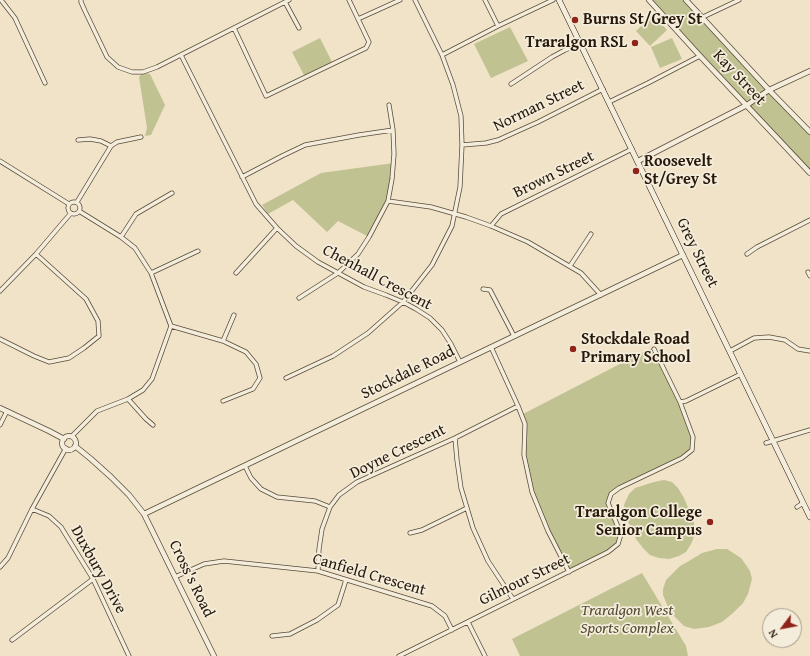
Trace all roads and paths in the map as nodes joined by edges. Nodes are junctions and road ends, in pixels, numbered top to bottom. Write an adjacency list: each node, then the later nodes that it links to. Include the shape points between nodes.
1 (1, 0): 23 (street, via 14,18)
2 (81, 0): 19 (street, via 107,57 118,67 132,72 143,72)
3 (349, 0): 14 (street)
4 (400, 0): 14 (street)
5 (415, 0): 20 (street)
6 (485, 0): 15 (street)
7 (553, 0): 15 (street)
8 (559, 0): 18 (main road, Grey Street)
9 (650, 0): 21 (street, Kay Street)
10 (686, 0): 13 (street, Kay Street)
11 (739, 0): 13 (street)
12 (287, 1): 16 (street); 17 (street)
13 (703, 17): 26 (street, Kay Street)
14 (358, 19): 16 (street, via 369,42 366,48 266,96)
15 (498, 26): 20 (street)
16 (234, 28): 19 (street)
17 (300, 28)
18 (581, 44): 24 (street, via 552,57); 25 (main road, Grey Street)
19 (181, 55): 40 (street, Chenhall Crescent)
20 (442, 55): 34 (street, via 461,116)
21 (700, 56): 27 (street); 29 (street, Kay Street)
22 (810, 71): 26 (street)
23 (45, 83)
24 (510, 84)
25 (603, 89): 27 (main road, Grey Street); 34 (street, Norman Street, via 498,140)
26 (769, 90): 29 (street); 31 (street, Kay Street)
27 (609, 102): 36 (main road, Grey Street)
28 (389, 105): 30 (street)
29 (747, 105): 38 (street); 39 (street, Kay Street)
30 (393, 130): 40 (street, via 305,145); 42 (street, via 394,154)
31 (810, 132)
32 (141, 137): 35 (street, via 117,142)
33 (78, 140): 35 (street, via 90,139)
34 (462, 145): 47 (street, via 460,187)
35 (111, 146): 43 (street)
36 (632, 149): 38 (main road, Grey Street); 49 (street, Brown Street, via 501,214)
37 (0, 161): 44 (street)
38 (638, 161): 56 (main road, Grey Street)
39 (810, 173)
40 (242, 177): 50 (street, Chenhall Crescent, via 256,204)
41 (172, 193): 52 (street, via 136,214)
42 (388, 201): 47 (street, via 431,207); 58 (street, via 358,254)
43 (77, 202): 44 (street); 45 (street)
44 (69, 204): 46 (street, via 68,210)
45 (79, 211): 46 (street, via 76,214); 52 (street)
46 (71, 213): 54 (street)
47 (454, 214): 49 (street); 67 (street, via 452,226 432,265)
48 (810, 220): 55 (street)
49 (491, 226): 57 (street, via 528,242)
50 (276, 228): 58 (street, Chenhall Crescent, via 318,262); 61 (street)
51 (591, 234): 57 (street)
52 (121, 237): 60 (street, via 135,248)
53 (198, 251): 60 (street)
54 (36, 254): 64 (street); 71 (street, via 86,299 98,321 99,336 68,358 49,362)
55 (747, 254)
56 (683, 255): 65 (street, Stockdale Road); 75 (main road, Grey Street)
57 (570, 266): 65 (street, via 581,273)
58 (338, 272): 66 (street); 67 (street, Chenhall Crescent, via 364,287)
59 (808, 272): 62 (street)
60 (151, 273): 69 (street)
61 (236, 273)
62 (810, 276)
63 (483, 289): 70 (street, via 490,290)
64 (0, 291)
65 (601, 295): 70 (street, Stockdale Road)
66 (299, 298)
67 (403, 302): 77 (street, Chenhall Crescent, via 430,318 442,330); 79 (street, via 368,333 333,356)
68 (234, 315): 72 (street)
69 (171, 326): 72 (street); 80 (street, via 152,379 143,390)
70 (514, 336): 73 (street, Stockdale Road)
71 (0, 339)
72 (223, 341): 81 (street, via 246,352 256,364 260,378 253,389)
73 (491, 348): 77 (street, Stockdale Road); 83 (street)
74 (654, 350): 82 (street)
75 (730, 351): 76 (street, via 754,338 768,337 785,340 798,349); 78 (main road, Grey Street)
76 (810, 351)
77 (460, 362): 96 (street, Stockdale Road)
78 (741, 374): 82 (street); 92 (main road, Grey Street)
79 (286, 378)
80 (128, 399): 87 (street); 89 (street, via 97,411)
81 (223, 401)
82 (680, 402): 108 (street, Gilmour Street, via 693,437 692,450 682,458 610,494 608,503 621,534 618,544)
83 (518, 406): 90 (street, Doyne Crescent); 108 (street, via 525,424 524,454 532,492)
84 (0, 408): 85 (street)
85 (7, 411): 86 (street); 91 (street)
86 (0, 425)
87 (152, 425)
88 (810, 430): 92 (street)
89 (72, 436): 91 (street); 94 (street, via 76,440)
90 (455, 438): 98 (street, Doyne Crescent, via 357,482 339,495); 100 (street, via 461,488)
91 (64, 439): 95 (street, via 63,444)
92 (773, 441): 93 (street); 97 (main road, Grey Street)
93 (766, 443)
94 (75, 446): 95 (street, via 71,449); 103 (street, Cross's Road, via 116,481)
95 (66, 448): 101 (street)
96 (245, 466): 98 (street, via 261,489 272,495 315,501); 103 (street, Stockdale Road)
97 (803, 503): 99 (street); 102 (main road, Grey Street)
98 (330, 507): 107 (street, Doyne Crescent, via 322,529)
99 (797, 507)
100 (467, 508): 105 (street, via 422,530); 112 (street, via 488,561)
101 (32, 509): 106 (street, via 8,558); 110 (street, Duxbury Drive, via 49,516 61,527)
102 (809, 511): 104 (main road, Grey Street)
103 (144, 514): 109 (street, Cross's Road)
104 (810, 517)
105 (410, 533)
106 (0, 567)
107 (318, 570): 109 (street, Canfield Crescent, via 224,561 204,564); 111 (street, Canfield Crescent)
108 (569, 572): 112 (street, Gilmour Street)
109 (175, 577): 118 (street, Cross's Road)
110 (93, 579): 116 (street); 117 (street, Duxbury Drive)
111 (346, 580): 114 (street, Canfield Crescent, via 432,606 445,616); 115 (street, via 338,605 290,634)
112 (513, 599): 113 (street, Gilmour Street)
113 (468, 622): 114 (street, Gilmour Street); 120 (street)
114 (452, 630): 119 (street, Gilmour Street)
115 (272, 636)
116 (12, 640)
117 (130, 656)
118 (214, 656)
119 (399, 656)
120 (485, 656)

